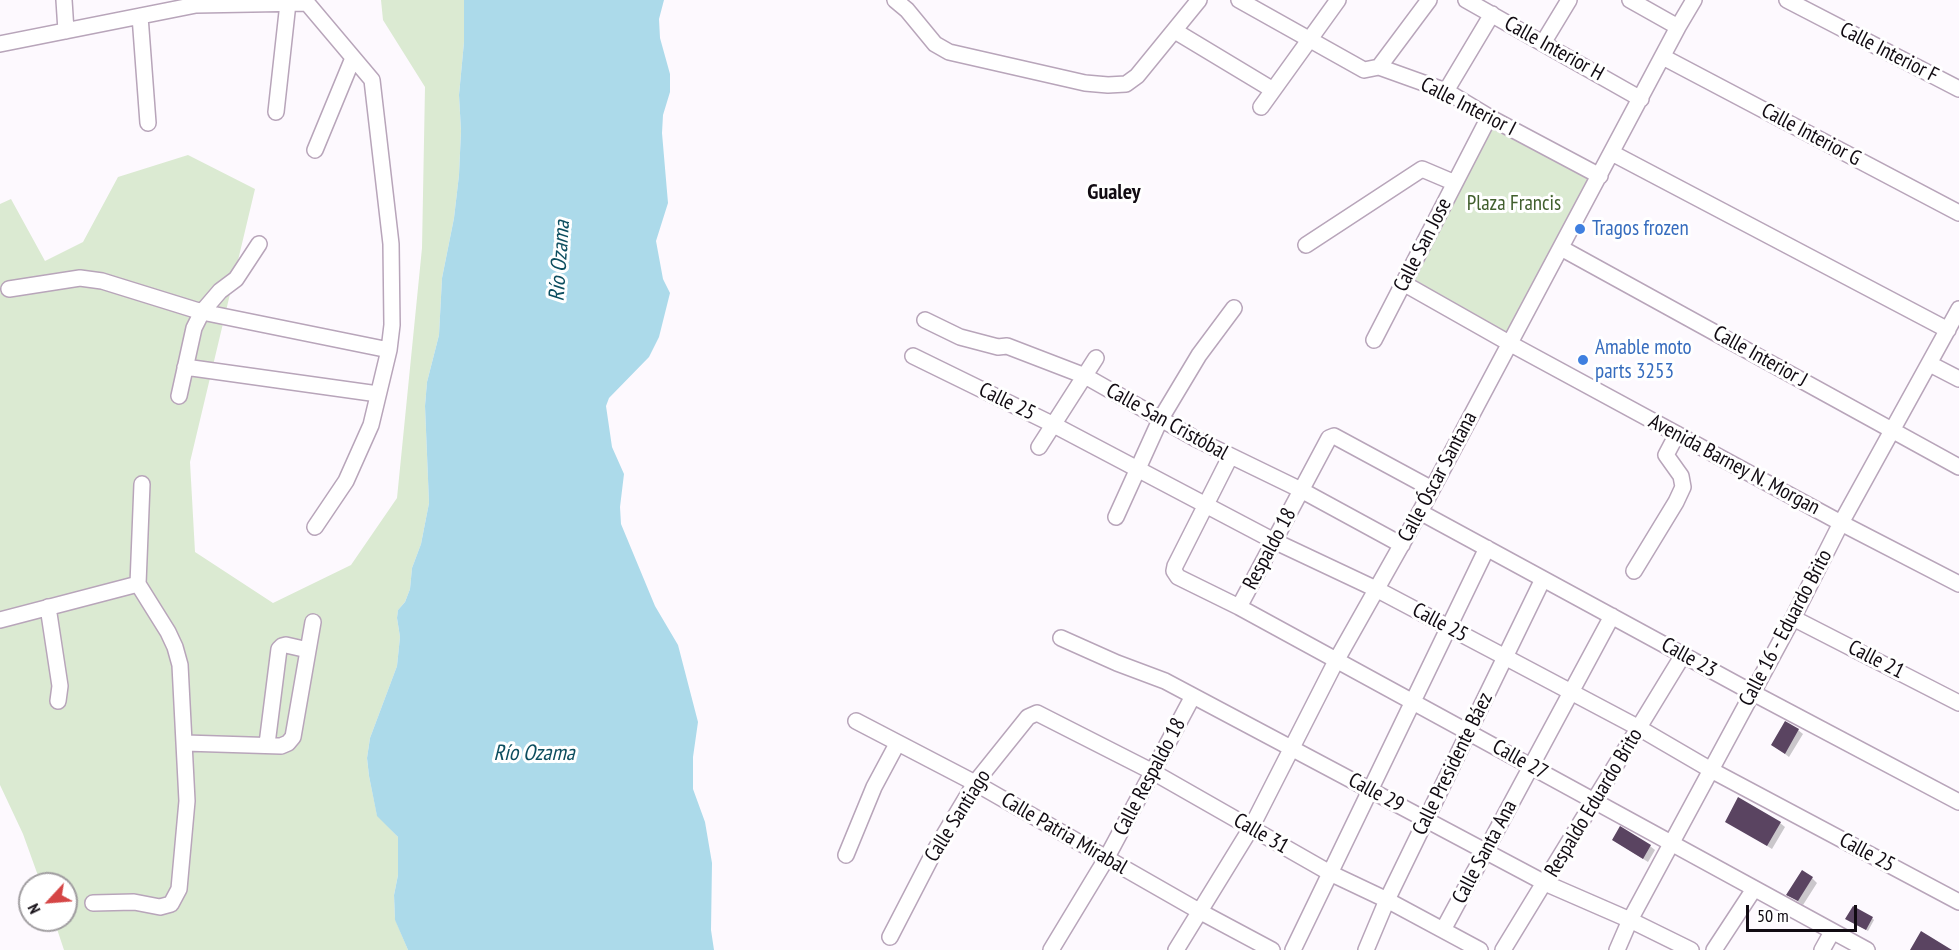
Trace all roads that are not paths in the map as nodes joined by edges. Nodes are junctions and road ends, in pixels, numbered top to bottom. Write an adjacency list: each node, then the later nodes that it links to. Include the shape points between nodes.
1 (64, 0): 19 (street)
2 (895, 0): 18 (street, via 935,44 949,52 1085,83 1126,84)
3 (1199, 0): 18 (street)
4 (1239, 0): 20 (street, Calle Interior I)
5 (1338, 0): 20 (street)
6 (1429, 0): 25 (street)
7 (1466, 0): 15 (street, Calle Interior H)
8 (1569, 0): 21 (street)
9 (1630, 0): 17 (street)
10 (1694, 0): 17 (street, Calle Óscar Santana)
11 (1787, 0): 26 (street, Calle Interior F)
12 (307, 2): 14 (street); 24 (street)
13 (196, 3): 14 (street); 16 (street)
14 (288, 3): 31 (street)
15 (1492, 14): 21 (street, Calle Interior H); 28 (street)
16 (140, 16): 19 (street); 33 (street)
17 (1678, 27): 23 (street, Calle Óscar Santana)
18 (1175, 30): 27 (street)
19 (66, 31): 22 (street)
20 (1310, 41): 25 (street, Calle Interior I, via 1364,70); 27 (street)
21 (1543, 43): 29 (street, Calle Interior H)
22 (0, 45)
23 (1663, 57): 29 (street, Calle Óscar Santana); 38 (street, Calle Interior G)
24 (353, 58): 34 (street); 51 (street, via 372,80 391,244)
25 (1379, 66): 28 (street, Calle Interior I)
26 (1959, 89)
27 (1273, 90): 30 (street)
28 (1446, 91): 32 (street, Calle Interior I)
29 (1641, 99): 35 (street, Calle Óscar Santana)
30 (1261, 107)
31 (276, 112)
32 (1489, 117): 36 (street, Calle Interior I); 37 (street, Calle San Jose)
33 (148, 123)
34 (315, 150)
35 (1612, 153): 36 (street, Calle Óscar Santana); 48 (street)
36 (1600, 176): 41 (street, Calle Óscar Santana)
37 (1455, 183): 40 (street, via 1422,169); 42 (street, Calle San Jose)
38 (1959, 213)
39 (259, 244): 46 (street, via 236,279)
40 (1306, 245)
41 (1561, 248): 50 (street, Calle Óscar Santana); 62 (street, Calle Interior J)
42 (1403, 283): 49 (street, Calle San Jose); 50 (street, Avenida Barney N. Morgan)
43 (9, 289): 46 (street, via 80,278 102,281)
44 (1234, 308): 60 (street)
45 (1959, 309): 48 (street, Calle 16 - Eduardo Brito)
46 (202, 312): 51 (street); 55 (street)
47 (925, 320): 56 (street, Calle San Cristóbal, via 960,337 1007,346)
48 (1948, 330): 54 (street, Calle 16 - Eduardo Brito)
49 (1374, 340)
50 (1509, 343): 63 (street, Avenida Barney N. Morgan); 69 (street, Calle Óscar Santana)
51 (389, 350): 58 (street)
52 (914, 356): 61 (street, Calle 25)
53 (1096, 358): 56 (street)
54 (1930, 364): 57 (street); 62 (street, Calle 16 - Eduardo Brito)
55 (185, 367): 58 (street); 59 (street)
56 (1085, 376): 60 (street, Calle San Cristóbal); 61 (street)
57 (1959, 379)
58 (378, 394): 75 (street, via 371,425 346,481)
59 (179, 396)
60 (1160, 420): 65 (street, Calle San Cristóbal); 67 (street)
61 (1054, 425): 64 (street); 67 (street, Calle 25)
62 (1891, 430): 66 (street, Calle Interior J); 74 (street, Calle 16 - Eduardo Brito)
63 (1677, 434): 74 (street, Avenida Barney N. Morgan); 79 (street, via 1666,455 1681,476 1683,487)
64 (1040, 447)
65 (1230, 457): 70 (street, Calle San Cristóbal); 71 (street)
66 (1959, 467)
67 (1137, 468): 71 (street, Calle 25); 73 (street)
68 (142, 483): 81 (street)
69 (1432, 489): 70 (street, Respaldo 18, via 1334,436 1329,438); 72 (street, Calle Óscar Santana)
70 (1301, 490): 76 (street, Respaldo 18); 77 (street, Calle San Cristóbal)
71 (1205, 505): 76 (street, Calle 25); 85 (street, Calle 27, via 1174,571 1178,577)
72 (1420, 512): 77 (street, Calle Óscar Santana); 78 (street, Calle 23)
73 (1116, 517)
74 (1841, 523): 82 (street, Avenida Barney N. Morgan); 87 (street, Calle 16 - Eduardo Brito)
75 (315, 527)
76 (1274, 541): 83 (street, Calle 25); 85 (street, Respaldo 18)
77 (1402, 545): 83 (street, Calle Óscar Santana)
78 (1487, 548): 80 (street, Calle 23); 90 (street)
79 (1634, 571)
80 (1543, 579): 86 (street, Calle 23); 94 (street, Calle Presidente Báez)
81 (138, 584): 84 (street); 106 (street, via 175,647 180,665)
82 (1959, 584)
83 (1378, 590): 90 (street, Calle 25); 95 (street, Calle Óscar Santana)
84 (48, 607): 88 (street); 99 (street, via 60,686)
85 (1239, 608): 95 (street, Calle 27)
86 (1612, 616): 93 (street, Calle 23); 96 (street, Calle Santa Ana)
87 (1793, 618): 97 (street, Calle 16 - Eduardo Brito); 101 (street, Calle 21)
88 (0, 620)
89 (313, 622): 92 (street)
90 (1449, 628): 94 (street, Calle 25); 100 (street)
91 (1060, 638): 98 (street, Calle 29)
92 (308, 650): 107 (street, via 292,737 280,746); 107 (street, via 286,645 279,649)
93 (1683, 655): 97 (street, Calle 23); 104 (street, Respaldo Eduardo Brito)
94 (1505, 657): 96 (street, Calle 25); 105 (street, Calle Presidente Báez)
95 (1336, 661): 100 (street, Calle 27); 109 (street, Calle Óscar Santana)
96 (1570, 692): 104 (street, Calle 25); 110 (street, Calle Santa Ana)
97 (1753, 693): 111 (street, Calle 16 - Eduardo Brito); 116 (street, Calle 23)
98 (1193, 696): 109 (street, Calle 29); 112 (street, Calle Respaldo 18)
99 (58, 700)
100 (1413, 702): 105 (street, Calle 27); 114 (street)
101 (1959, 703)
102 (1044, 716): 112 (street, Calle 31); 113 (street, Calle Santiago, via 1037,713 1028,717)
103 (856, 721): 108 (street, Calle Patria Mirabal)
104 (1639, 728): 111 (street, Calle 25); 115 (street, Respaldo Eduardo Brito)
105 (1469, 732): 110 (street, Calle 27); 117 (street, Calle Presidente Báez)
106 (185, 743): 107 (street); 128 (street, via 182,856 179,890 171,904 160,907 134,902)
107 (267, 744)
108 (897, 744): 113 (street, Calle Patria Mirabal); 121 (street)
109 (1293, 749): 114 (street, Calle 29); 118 (street, Calle Óscar Santana)
110 (1531, 766): 115 (street, Calle 27); 120 (street, Calle Santa Ana)
111 (1710, 770): 119 (street, Calle 16 - Eduardo Brito); 127 (street, Calle 25)
112 (1153, 772): 118 (street, Calle 31); 122 (street, Calle Respaldo 18)
113 (975, 783): 122 (street, Calle Patria Mirabal); 133 (street, Calle Santiago)
114 (1370, 790): 117 (street, Calle 29); 123 (street)
115 (1595, 801): 119 (street, Calle 27); 124 (street, Respaldo Eduardo Brito)
116 (1959, 802)
117 (1426, 819): 120 (street, Calle 29); 126 (street, Calle Presidente Báez)
118 (1251, 828): 123 (street, Calle 31); 129 (street, Calle Óscar Santana)
119 (1672, 844): 125 (street, Calle 27); 130 (street, Calle 16 - Eduardo Brito)
120 (1485, 851): 124 (street, Calle 29); 131 (street, Calle Santa Ana)
121 (846, 855)
122 (1106, 859): 129 (street, Calle Patria Mirabal); 134 (street, Calle Respaldo 18)
123 (1330, 873): 126 (street, Calle 31); 137 (street)
124 (1545, 883): 130 (street, Calle 29); 140 (street, Respaldo Eduardo Brito)
125 (1754, 889): 132 (street, Calle 27); 143 (street)
126 (1387, 900): 131 (street, Calle 31); 138 (street, Calle Presidente Báez)
127 (1959, 902)
128 (93, 903)
129 (1199, 911): 135 (street, Calle Óscar Santana); 136 (street, Calle Patria Mirabal)
130 (1630, 920): 141 (street, Calle 16 - Eduardo Brito); 142 (street, Calle 29)
131 (1443, 930): 139 (street, Calle 31)
132 (1832, 932): 144 (street); 145 (street, Calle 27)
133 (890, 936)
134 (1051, 950)
135 (1176, 950)
136 (1272, 950)
137 (1293, 950)
138 (1366, 950)
139 (1480, 950)
140 (1503, 950)
141 (1617, 950)
142 (1691, 950)
143 (1714, 950)
144 (1822, 950)
145 (1867, 950)

